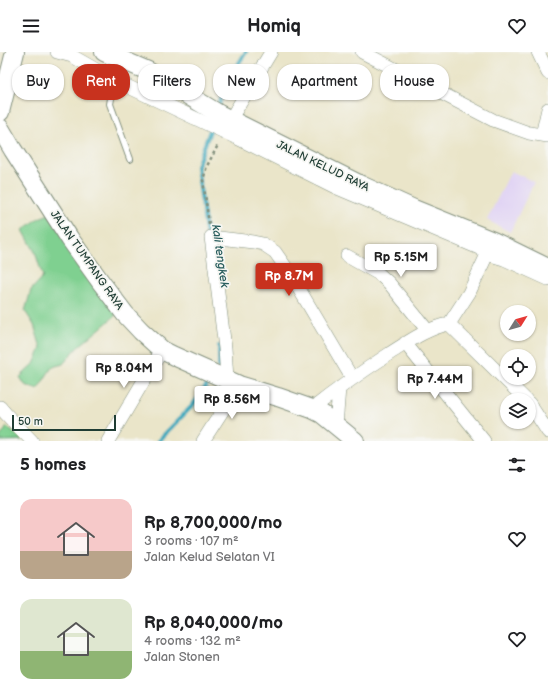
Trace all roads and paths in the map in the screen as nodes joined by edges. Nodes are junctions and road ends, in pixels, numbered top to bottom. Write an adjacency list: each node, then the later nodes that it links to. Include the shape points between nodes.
1 (15, 52): 12 (main road)
2 (57, 52): 7 (street, via 72,56)
3 (271, 52): 13 (street)
4 (362, 52): 15 (street, via 493,120)
5 (538, 52): 8 (street)
6 (111, 55): 13 (main road, JALAN KELUD RAYA, via 148,71 177,88)
7 (86, 64)
8 (548, 73)
9 (130, 88): 13 (street, via 189,116)
10 (111, 100): 17 (lane)
11 (548, 110): 15 (street)
12 (0, 112)
13 (226, 123): 19 (main road, JALAN KELUD RAYA, via 414,209)
14 (0, 128): 26 (main road, JALAN TUMPANG RAYA, via 100,281 125,314)
15 (545, 135)
16 (218, 145): 18 (path, via 203,180)
17 (130, 159)
18 (211, 237): 27 (street, via 263,244 275,252); 28 (street)
19 (490, 248): 21 (main road, JALAN KELUD RAYA); 22 (street, via 504,259); 23 (street, via 469,293)
20 (347, 256): 24 (street, via 379,274 389,283)
21 (548, 268)
22 (548, 280)
23 (449, 324): 24 (street); 30 (street)
24 (428, 331): 25 (street)
25 (405, 343): 27 (street); 40 (street)
26 (162, 350): 28 (main road, JALAN TUMPANG RAYA); 37 (street)
27 (352, 378): 29 (street)
28 (229, 380): 31 (main road, JALAN TUMPANG RAYA); 38 (street)
29 (339, 388): 31 (street); 34 (street)
30 (519, 393)
31 (312, 409): 34 (main road, JALAN TUMPANG RAYA)
32 (2, 414): 36 (street)
33 (536, 414): 35 (street)
34 (336, 426): 39 (main road, JALAN TUMPANG RAYA)
35 (548, 432)
36 (32, 441)
37 (108, 441)
38 (203, 441)
39 (355, 441)
40 (484, 441)

